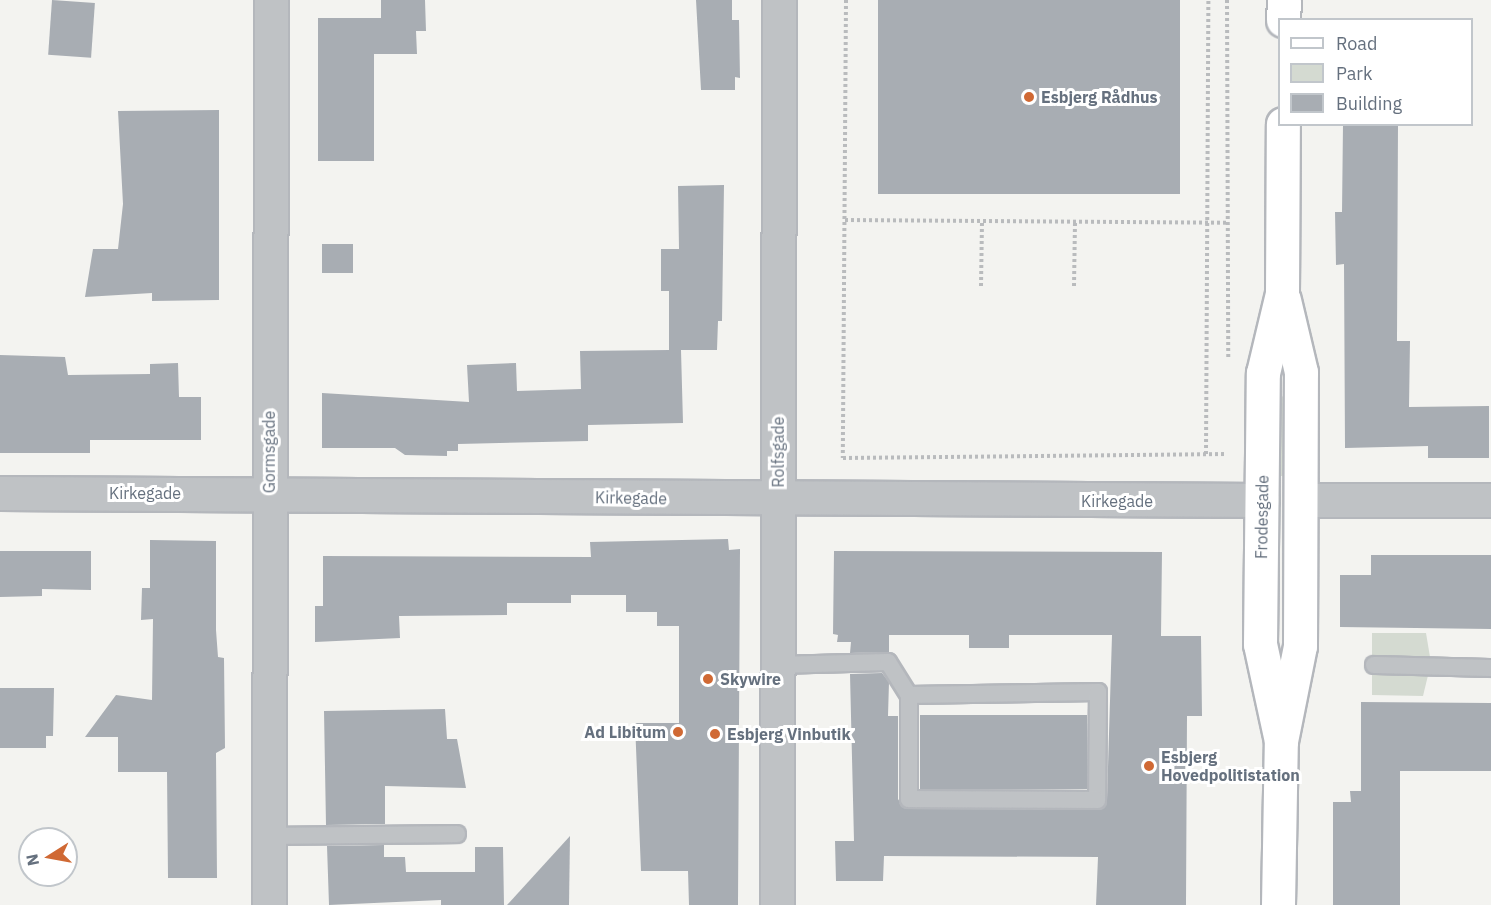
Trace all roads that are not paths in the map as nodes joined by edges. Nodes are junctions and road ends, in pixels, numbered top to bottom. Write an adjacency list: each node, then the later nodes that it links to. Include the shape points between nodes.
1 (271, 0): 8 (street, Gormsgade)
2 (779, 0): 12 (street, Rolfsgade)
3 (1284, 0): 4 (main road)
4 (1283, 18)
5 (1283, 126): 6 (main road, Frodesgade)
6 (1282, 292): 9 (main road, Frodesgade, via 1263,373); 10 (main road, Frodesgade, via 1301,372)
7 (0, 493): 8 (street, Kirkegade)
8 (269, 494): 12 (street, Kirkegade); 19 (street, Gormsgade)
9 (1262, 500): 12 (street, Kirkegade); 17 (main road, Frodesgade, via 1260,644)
10 (1301, 500): 11 (street); 17 (main road, Frodesgade, via 1300,646)
11 (1491, 500)
12 (777, 501): 13 (street, Rolfsgade)
13 (777, 665): 16 (lane, via 888,662); 21 (street, Rolfsgade)
14 (1374, 665): 15 (lane)
15 (1491, 668)
16 (909, 695): 16 (lane, via 1098,692 1096,800 909,799)
17 (1281, 741): 22 (main road, Frodesgade)
18 (457, 834): 19 (lane)
19 (269, 836): 20 (street, Gormsgade)
20 (269, 905)
21 (777, 905)
22 (1278, 905)

